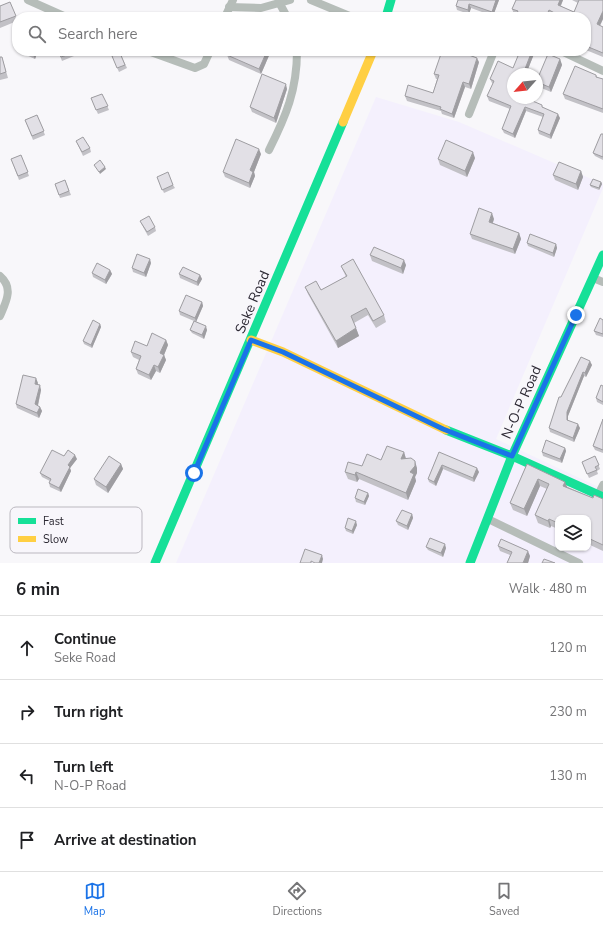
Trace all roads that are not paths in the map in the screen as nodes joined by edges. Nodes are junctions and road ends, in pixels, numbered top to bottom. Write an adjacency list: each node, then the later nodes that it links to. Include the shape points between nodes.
1 (28, 0): 7 (street)
2 (290, 0): 6 (street)
3 (311, 0): 9 (street)
4 (391, 0): 10 (street)
5 (231, 4): 6 (street, via 261,8)
6 (280, 4): 8 (street)
7 (55, 12)
8 (284, 12)
9 (340, 12)
10 (387, 12)
11 (162, 56): 12 (street, via 195,68 204,64)
12 (208, 56)
13 (296, 56): 19 (street, via 293,91 286,114)
14 (372, 56): 25 (street, Seke Road)
15 (492, 56): 18 (street)
16 (572, 56): 17 (street)
17 (603, 71)
18 (469, 114)
19 (269, 150)
20 (603, 255): 22 (street, N-O-P Road)
21 (0, 276): 24 (street, via 5,280 8,297)
22 (593, 278): 23 (street); 26 (street, N-O-P Road)
23 (603, 282)
24 (0, 316)
25 (251, 340): 26 (street, via 283,352 443,429); 30 (street, Seke Road)
26 (512, 456): 28 (street); 29 (street, N-O-P Road)
27 (603, 485): 28 (street)
28 (601, 496)
29 (488, 519): 31 (street, N-O-P Road); 32 (street)
30 (155, 563)
31 (470, 563)
32 (580, 563)

